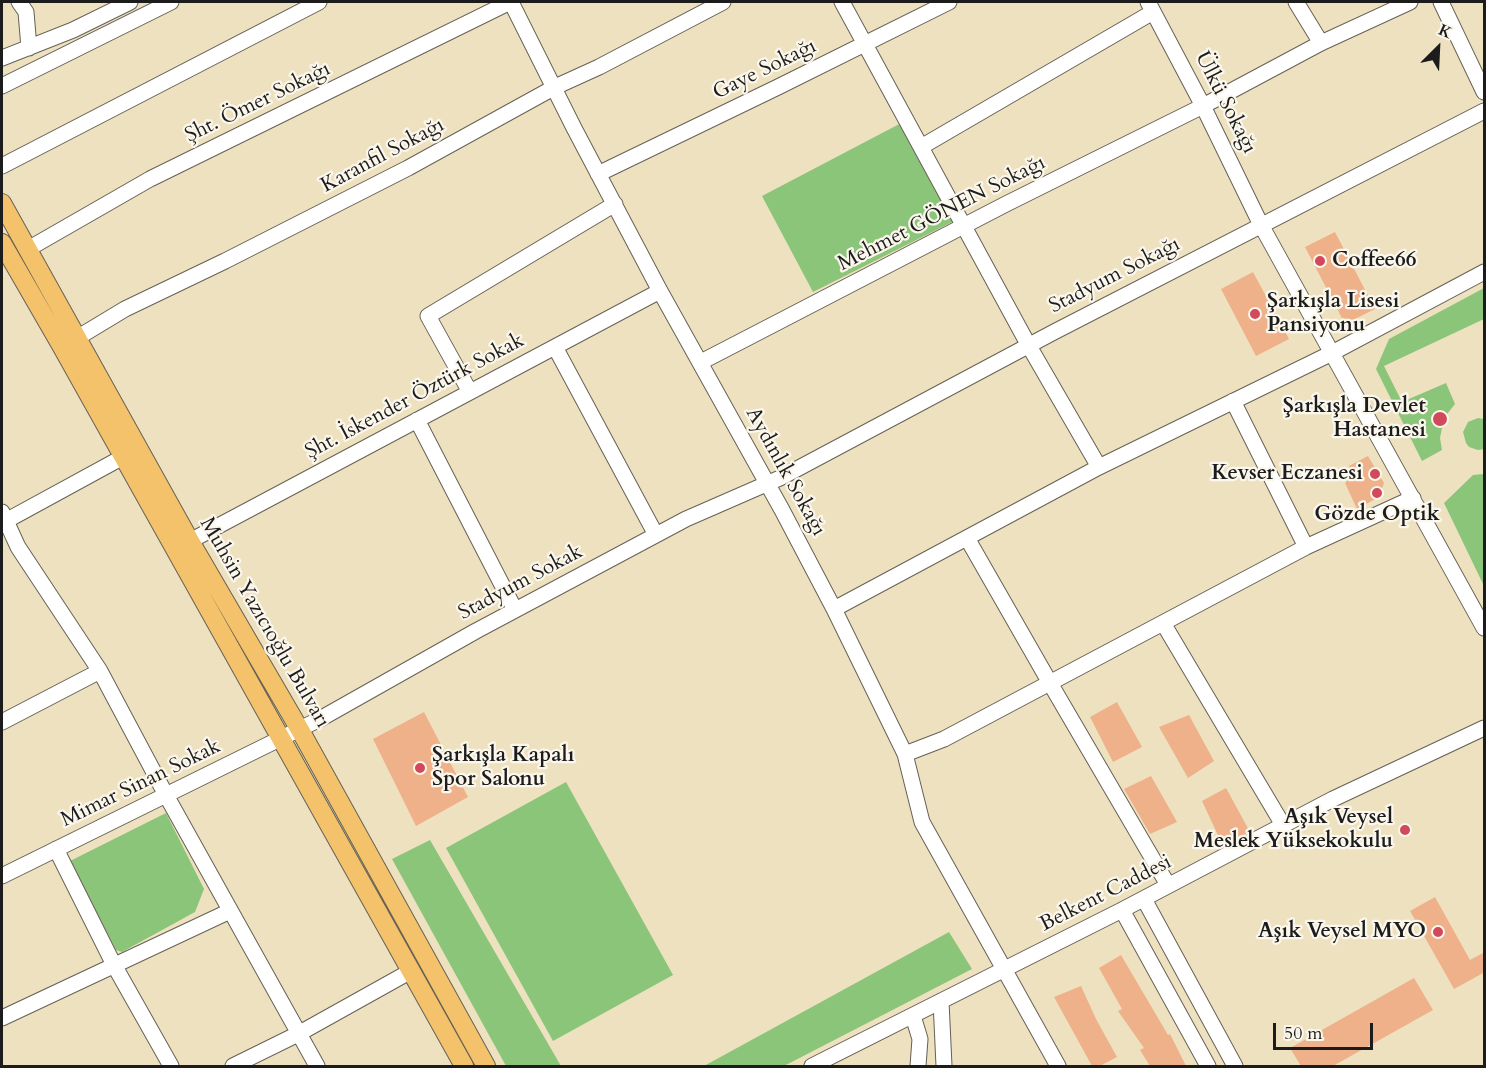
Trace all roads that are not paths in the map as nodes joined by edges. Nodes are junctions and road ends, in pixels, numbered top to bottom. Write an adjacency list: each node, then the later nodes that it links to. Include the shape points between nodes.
1 (19, 2): 15 (street, via 26,12)
2 (130, 2): 15 (street)
3 (171, 2): 17 (street)
4 (319, 2): 23 (street)
5 (510, 2): 18 (street, Aydınlık Sokağı); 30 (street, Şht. Ömer Sokağı, via 150,178)
6 (723, 2): 18 (street, Karanfil Sokağı)
7 (843, 2): 13 (street)
8 (949, 2): 13 (street, Gaye Sokağı)
9 (1296, 2): 14 (street)
10 (1410, 2): 14 (street, Mehmet GÖNEN Sokağı)
11 (1441, 2): 19 (street)
12 (1151, 7): 20 (street, Ülkü Sokağı); 22 (street)
13 (864, 43): 22 (street); 24 (street, Gaye Sokağı)
14 (1321, 44): 20 (street, Mehmet GÖNEN Sokağı)
15 (28, 48): 16 (street)
16 (2, 58)
17 (2, 86)
18 (555, 87): 24 (street, Aydınlık Sokağı); 33 (street, Karanfil Sokağı, via 408,168)
19 (1485, 92)
20 (1203, 106): 27 (street, Ülkü Sokağı); 28 (street, Mehmet GÖNEN Sokağı)
21 (1485, 111): 27 (street, Stadyum Sokağı)
22 (921, 147): 28 (street)
23 (2, 166)
24 (598, 174): 26 (street, Aydınlık Sokağı)
25 (2, 203): 30 (main road, Muhsin Yazıcıoğlu Bulvarı)
26 (615, 204): 32 (street, Aydınlık Sokağı); 39 (street, via 428,316)
27 (1261, 225): 34 (street, Stadyum Sokağı); 37 (street, Ülkü Sokağı)
28 (963, 227): 34 (street); 38 (street, Mehmet GÖNEN Sokağı)
29 (2, 243): 35 (main road, Muhsin Yazıcıoğlu Bulvarı)
30 (28, 249): 33 (main road, Muhsin Yazıcıoğlu Bulvarı)
31 (1485, 272): 37 (street)
32 (660, 291): 36 (street, Şht. İskender Öztürk Sokak); 38 (street, Aydınlık Sokağı)
33 (77, 336): 35 (street, Karanfil Sokağı); 49 (main road, Muhsin Yazıcıoğlu Bulvarı)
34 (1029, 346): 43 (street); 44 (street, Stadyum Sokağı)
35 (62, 347): 42 (main road, Muhsin Yazıcıoğlu Bulvarı)
36 (555, 347): 39 (street, Şht. İskender Öztürk Sokak); 47 (street)
37 (1332, 353): 40 (street); 45 (street, Ülkü Sokağı)
38 (701, 362): 44 (street, Aydınlık Sokağı)
39 (470, 392): 41 (street, Şht. İskender Öztürk Sokak)
40 (1233, 401): 43 (street); 50 (street)
41 (417, 420): 49 (street, Şht. İskender Öztürk Sokak); 52 (street)
42 (123, 457): 46 (street); 60 (main road, Muhsin Yazıcıoğlu Bulvarı)
43 (1099, 467): 48 (street)
44 (767, 483): 47 (street, Stadyum Sokak); 51 (street, Aydınlık Sokağı)
45 (1413, 498): 50 (street); 54 (street, Ülkü Sokağı)
46 (3, 518): 55 (street)
47 (656, 535): 52 (street, Stadyum Sokak)
48 (968, 538): 51 (street); 56 (street)
49 (190, 541): 59 (main road, Muhsin Yazıcıoğlu Bulvarı)
50 (1306, 547): 53 (street)
51 (834, 609): 61 (street, Aydınlık Sokağı)
52 (515, 610): 59 (street, Stadyum Sokak)
53 (1163, 623): 56 (street); 63 (street)
54 (1485, 628)
55 (100, 671): 57 (street); 62 (street)
56 (1050, 683): 61 (street, via 944,739); 66 (street)
57 (2, 722)
58 (1485, 728): 63 (street, Belkent Caddesi)
59 (300, 730): 60 (street, Mimar Sinan Sokak); 82 (main road, Muhsin Yazıcıoğlu Bulvarı)
60 (280, 740): 62 (street, Mimar Sinan Sokak); 72 (main road, Muhsin Yazıcıoğlu Bulvarı)
61 (905, 754): 71 (street, Aydınlık Sokağı, via 922,822)
62 (166, 795): 64 (street, Mimar Sinan Sokak); 69 (street)
63 (1283, 825): 66 (street, Belkent Caddesi)
64 (56, 849): 65 (street, Mimar Sinan Sokak); 70 (street)
65 (2, 876)
66 (1168, 885): 67 (street, Belkent Caddesi)
67 (1143, 898): 68 (street, Belkent Caddesi); 87 (street)
68 (1122, 910): 71 (street, Belkent Caddesi); 86 (street)
69 (230, 911): 70 (street); 76 (street)
70 (114, 966): 75 (street); 78 (street)
71 (1005, 970): 73 (street, Belkent Caddesi); 85 (street, Aydınlık Sokağı)
72 (411, 971): 76 (street); 81 (main road, Muhsin Yazıcıoğlu Bulvarı)
73 (941, 1001): 74 (street, Belkent Caddesi); 84 (street)
74 (913, 1016): 77 (street, Belkent Caddesi); 83 (street, via 920,1039)
75 (2, 1018)
76 (298, 1034): 79 (street); 80 (street)
77 (818, 1065)
78 (171, 1066)
79 (233, 1066)
80 (317, 1066)
81 (464, 1066)
82 (486, 1066)
83 (918, 1066)
84 (944, 1066)
85 (1058, 1066)
86 (1208, 1066)
87 (1234, 1066)

